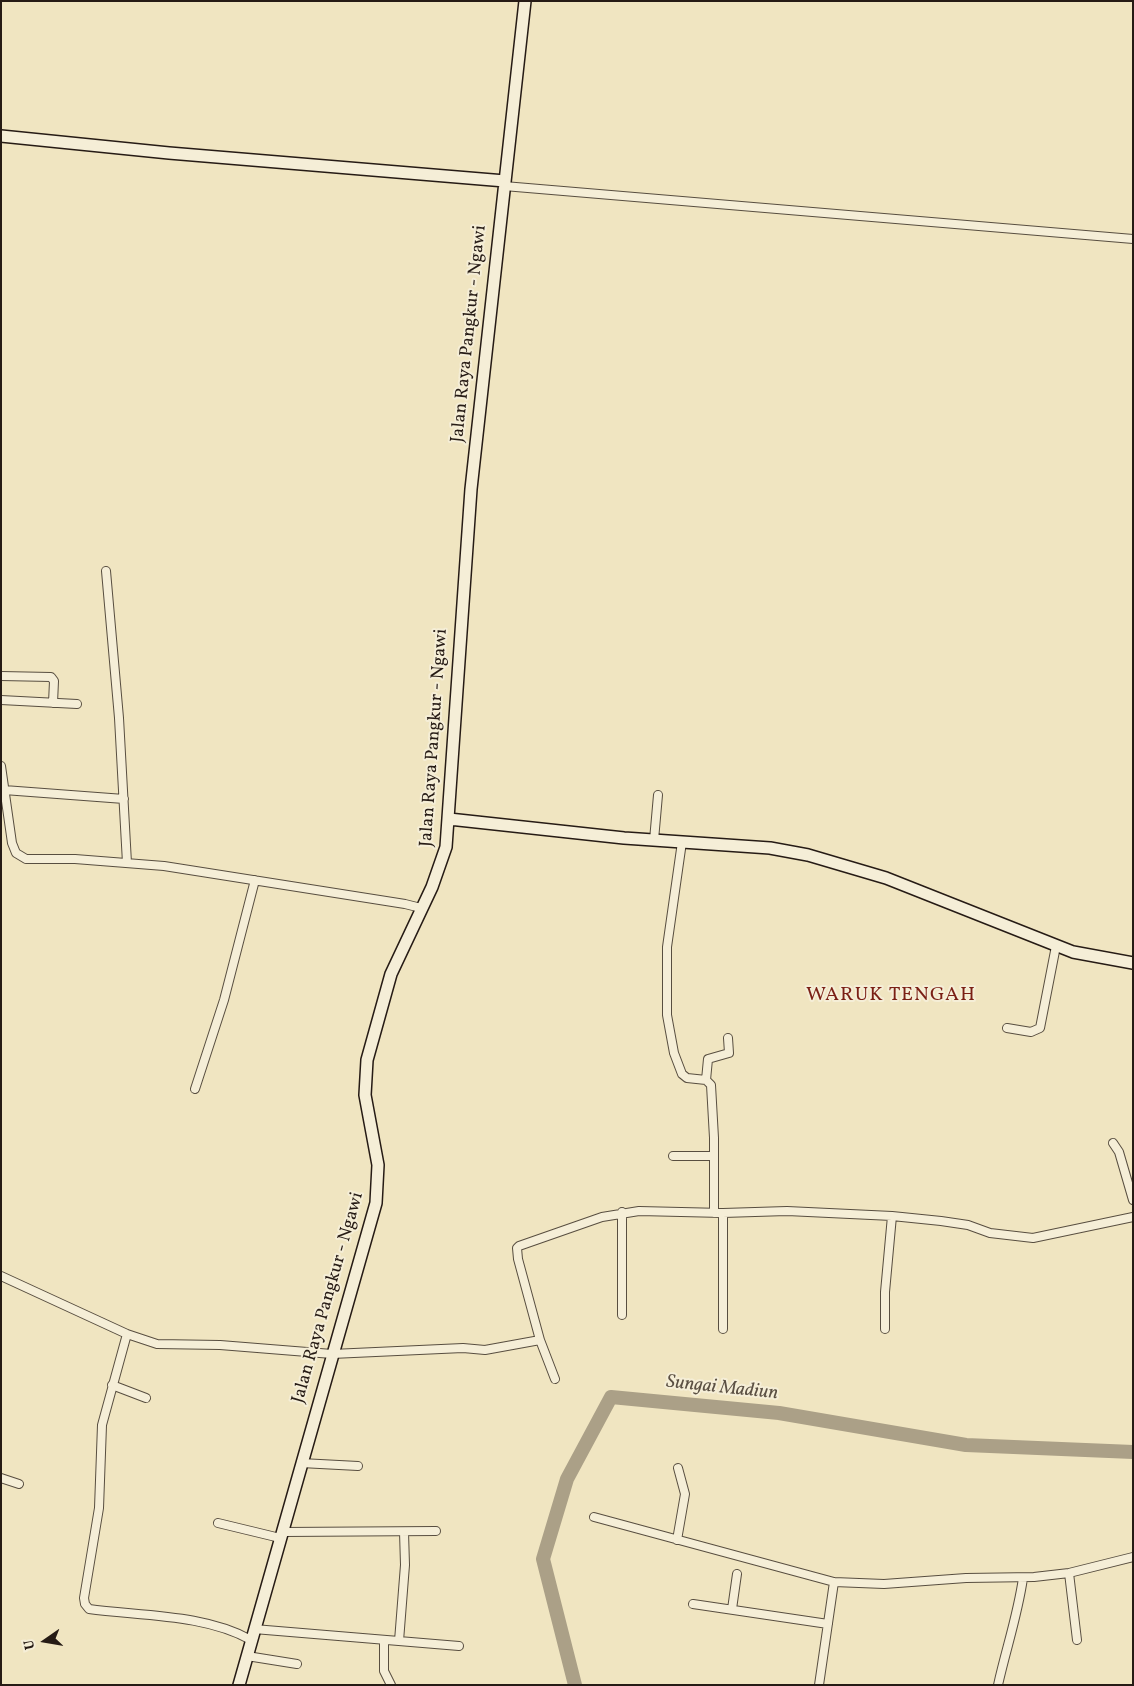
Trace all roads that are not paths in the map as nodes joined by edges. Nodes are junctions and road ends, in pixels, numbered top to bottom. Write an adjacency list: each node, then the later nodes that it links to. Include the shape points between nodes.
1 (525, 1): 3 (main road, Jalan Raya Pangkur - Ngawi)
2 (1, 136): 3 (main road)
3 (504, 183): 4 (street); 14 (main road, Jalan Raya Pangkur - Ngawi, via 466,544)
4 (1133, 239)
5 (106, 571): 13 (street)
6 (1, 676): 8 (street, via 51,677 54,681)
7 (1, 700): 8 (street)
8 (53, 703): 9 (street)
9 (77, 704)
10 (1, 766): 11 (street)
11 (4, 790): 13 (street); 17 (street, via 12,843 20,856 26,859)
12 (658, 795): 15 (street)
13 (124, 799): 17 (street)
14 (449, 819): 15 (main road); 19 (main road, Jalan Raya Pangkur - Ngawi, via 443,858)
15 (654, 840): 16 (main road)
16 (682, 842): 20 (main road, via 770,848 849,867 886,878); 24 (street, via 666,947 666,1003 673,1047 682,1074 693,1080)
17 (127, 863): 18 (street)
18 (255, 880): 19 (street); 25 (street, via 224,1000)
19 (421, 908): 40 (main road, Jalan Raya Pangkur - Ngawi, via 391,974 367,1060 365,1095 378,1165 378,1189)
20 (1056, 946): 21 (main road, via 1093,957); 22 (street, via 1040,1028 1031,1032)
21 (1133, 963)
22 (1007, 1028)
23 (728, 1038): 24 (street, via 729,1053 708,1059)
24 (706, 1080): 28 (street, via 711,1085)
25 (195, 1089)
26 (1113, 1143): 29 (street)
27 (673, 1156): 28 (street)
28 (714, 1156): 31 (street)
29 (1133, 1200)
30 (622, 1212): 31 (street); 35 (street); 39 (street, via 517,1248)
31 (719, 1213): 32 (street, via 796,1211); 36 (street)
32 (892, 1216): 33 (street, via 941,1221 990,1233 1033,1238); 37 (street)
33 (1133, 1217)
34 (1, 1276): 38 (street)
35 (622, 1315)
36 (722, 1329)
37 (885, 1329)
38 (127, 1334): 40 (street, via 168,1345 220,1345); 42 (street)
39 (540, 1340): 40 (street, via 485,1350 463,1348); 41 (street)
40 (332, 1354): 44 (main road, Jalan Raya Pangkur - Ngawi)
41 (555, 1379)
42 (112, 1385): 43 (street); 63 (street, via 102,1426 100,1508 85,1604 89,1609 158,1615)
43 (146, 1398)
44 (301, 1463): 45 (street); 53 (main road, Jalan Raya Pangkur - Ngawi)
45 (358, 1466)
46 (678, 1468): 54 (street, via 685,1499)
47 (1, 1478): 48 (street)
48 (19, 1484)
49 (594, 1517): 54 (street)
50 (218, 1524): 53 (street)
51 (436, 1531): 52 (street)
52 (404, 1532): 53 (street); 66 (street)
53 (281, 1535): 63 (main road, Jalan Raya Pangkur - Ngawi)
54 (677, 1540): 59 (street)
55 (1133, 1557): 56 (street)
56 (1069, 1573): 58 (street); 64 (street)
57 (737, 1574): 61 (street)
58 (1023, 1578): 59 (street, via 884,1584); 73 (street, via 1020,1602)
59 (834, 1582): 62 (street)
60 (694, 1604): 61 (street)
61 (732, 1609): 62 (street)
62 (828, 1624): 72 (street)
63 (252, 1635): 65 (street); 68 (main road, Jalan Raya Pangkur - Ngawi)
64 (1077, 1640)
65 (384, 1641): 66 (street); 71 (street, via 384,1671)
66 (399, 1642): 67 (street)
67 (458, 1646)
68 (247, 1656): 69 (street); 70 (main road, Jalan Raya Pangkur - Ngawi)
69 (297, 1664)
70 (239, 1685)
71 (391, 1685)
72 (819, 1685)
73 (998, 1685)

